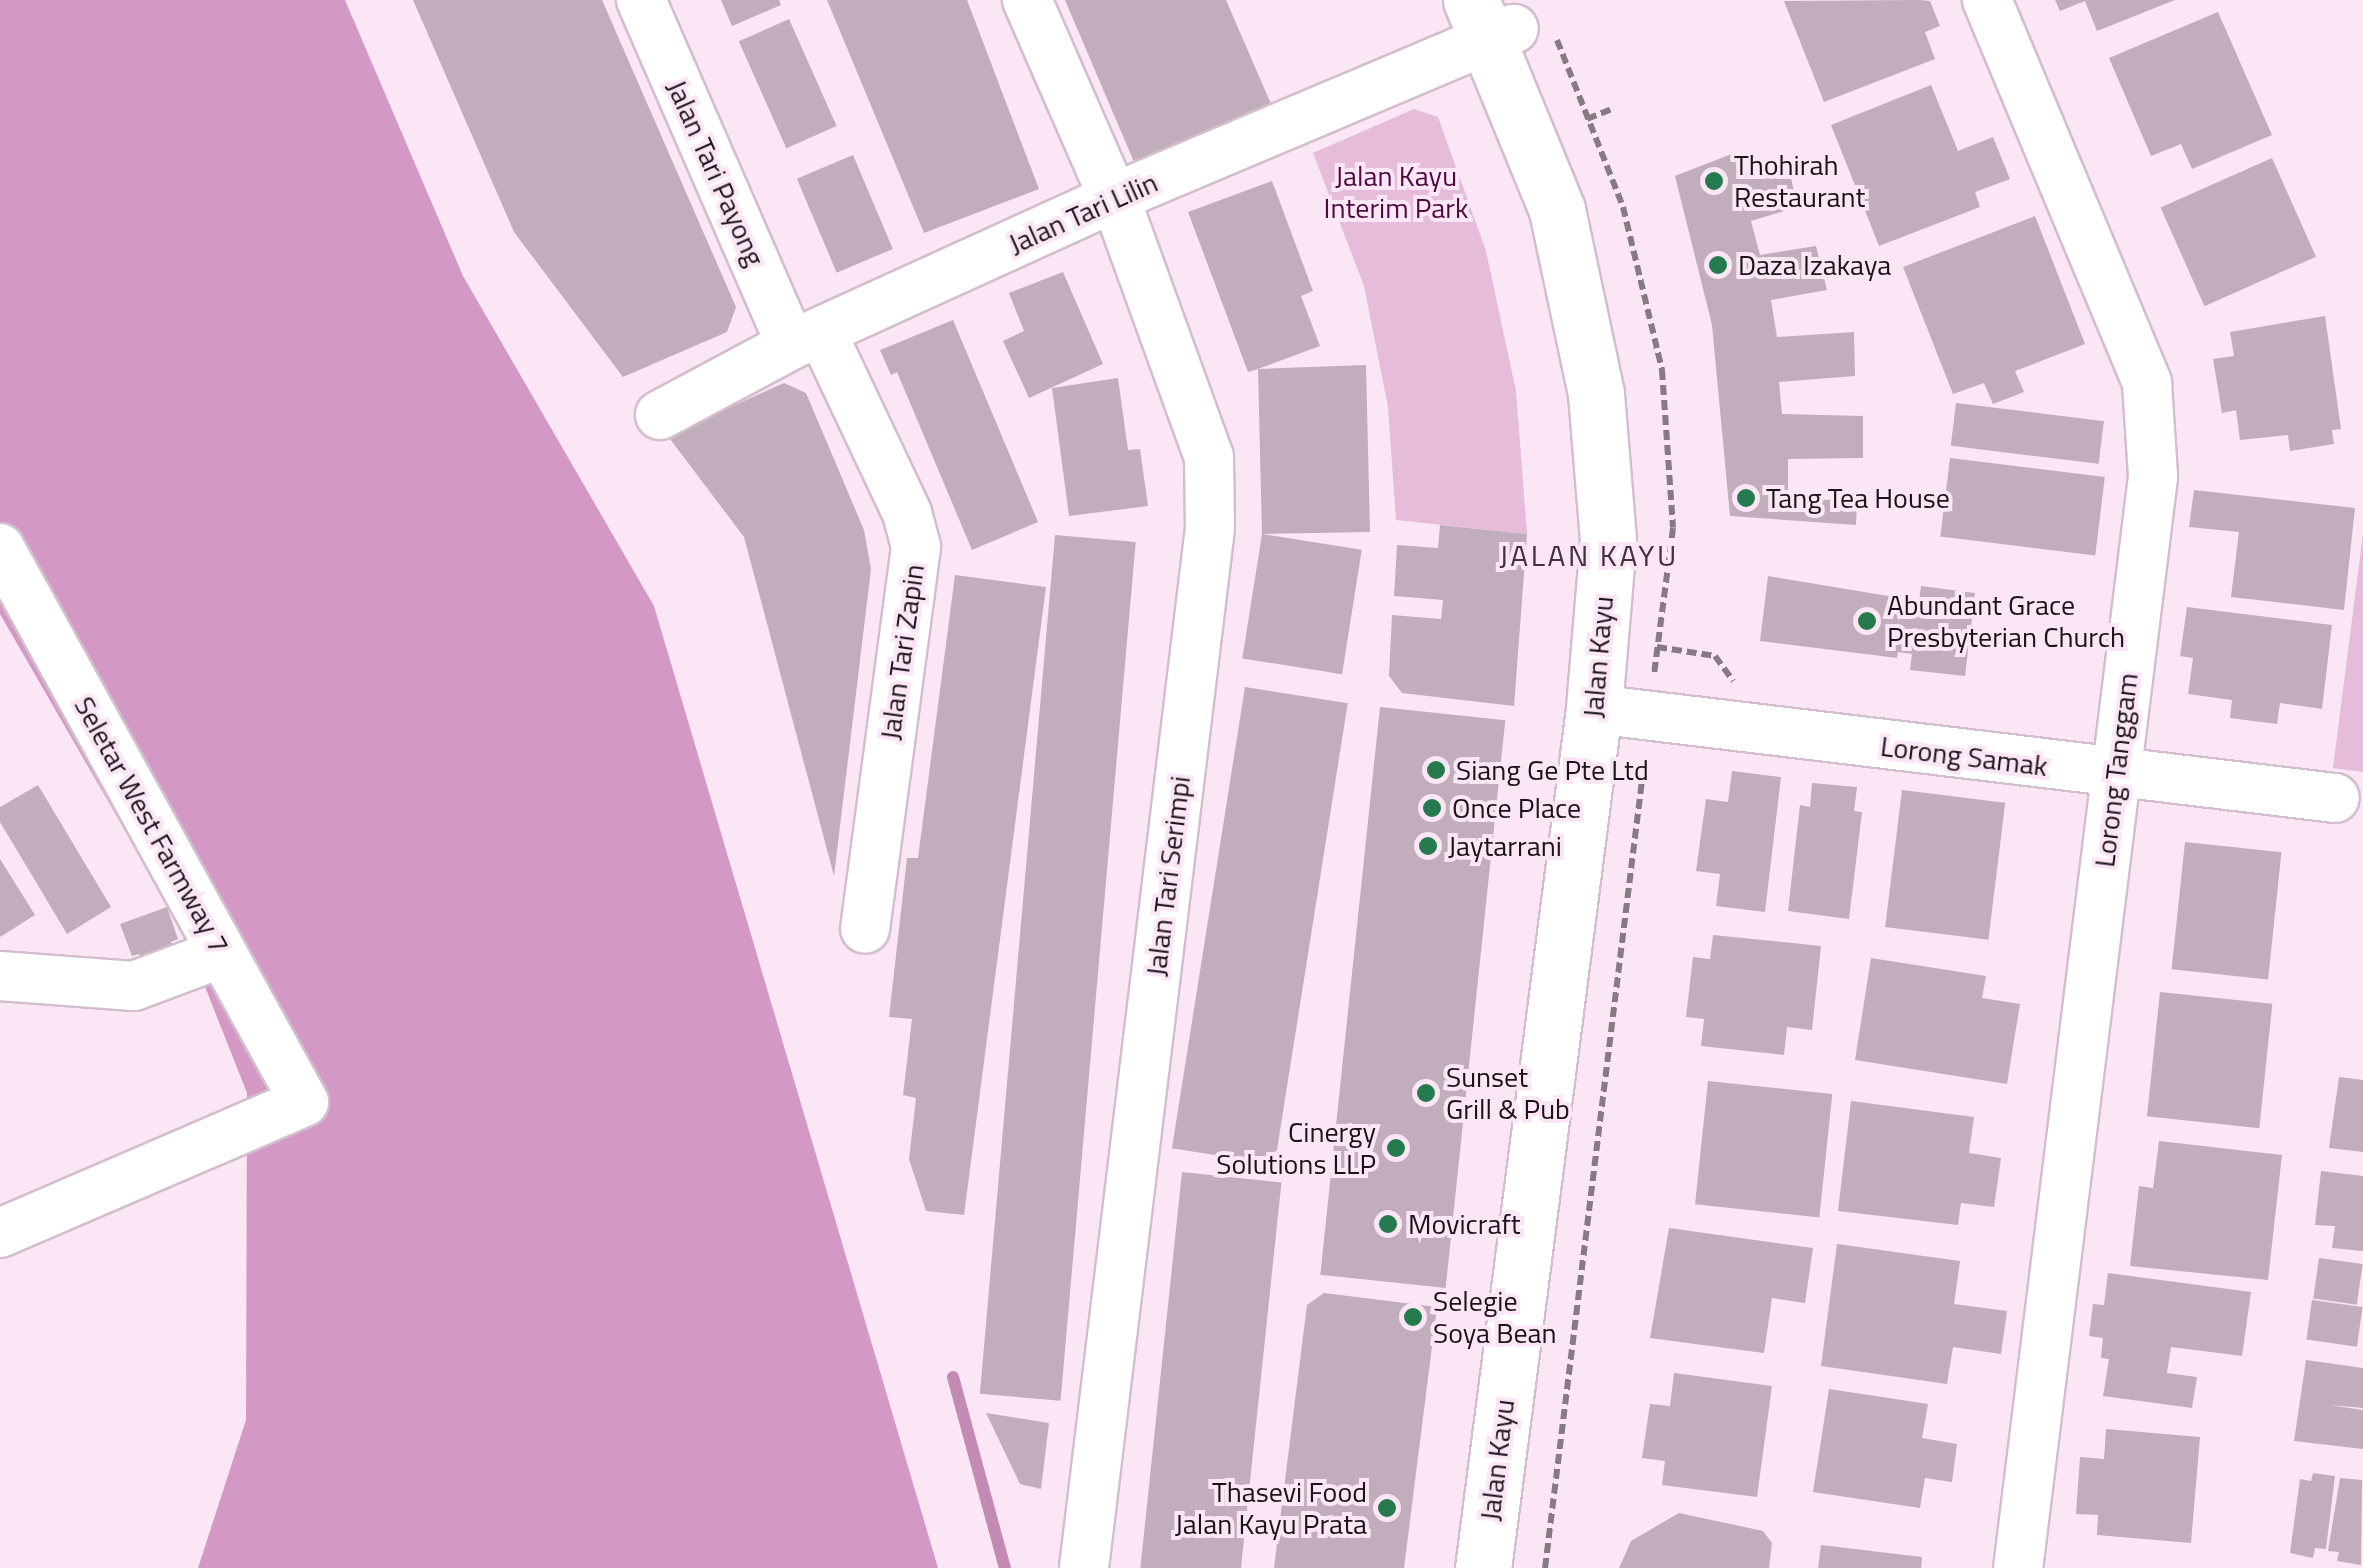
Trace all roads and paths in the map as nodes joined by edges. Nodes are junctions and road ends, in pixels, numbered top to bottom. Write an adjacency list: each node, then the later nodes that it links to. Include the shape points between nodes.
1 (641, 0): 8 (street, Jalan Tari Payong)
2 (1027, 0): 7 (street, Jalan Tari Serimpi)
3 (1987, 0): 12 (street, Lorong Tanggam, via 2147,382 2153,478)
4 (1494, 17): 7 (street, Jalan Tari Lilin); 11 (main road, Jalan Kayu, via 1557,210 1596,394 1608,540)
5 (1614, 108): 6 (path)
6 (1587, 119)
7 (1114, 198): 8 (street, Jalan Tari Lilin); 19 (street, Jalan Tari Serimpi, via 1204,439 1210,528)
8 (807, 339): 9 (street, Jalan Tari Lilin); 15 (street, Jalan Tari Zapin, via 907,514 916,547)
9 (660, 415)
10 (0, 548): 16 (street, Seletar West Farmway 7)
11 (1606, 710): 12 (street, Lorong Samak); 20 (main road, Jalan Kayu); 21 (main road, Jalan Kayu)
12 (2115, 774): 13 (street, Lorong Samak); 23 (street, Lorong Tanggam)
13 (2335, 798)
14 (1626, 912): 22 (path)
15 (865, 929)
16 (222, 952): 17 (street, via 134,986); 18 (street, Seletar West Farmway 7, via 304,1102)
17 (0, 976)
18 (0, 1233)
19 (1084, 1568)
20 (1483, 1568)
21 (1512, 1568)
22 (1545, 1568)
23 (2018, 1568)

